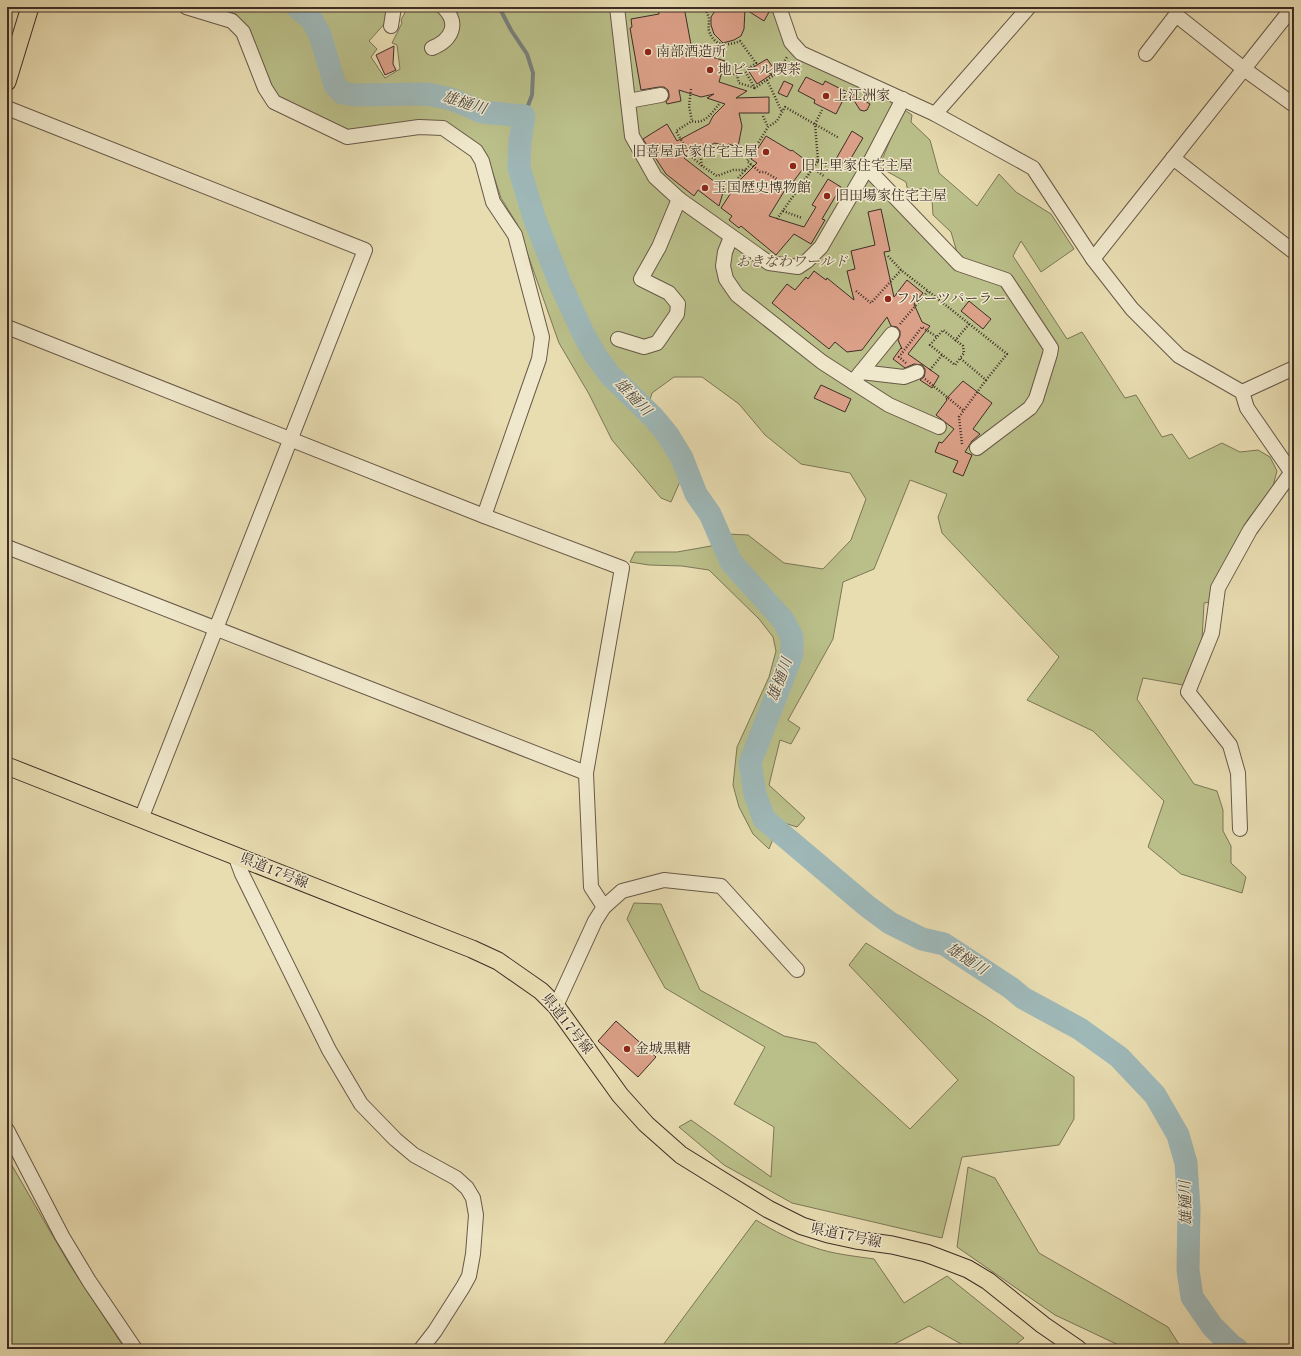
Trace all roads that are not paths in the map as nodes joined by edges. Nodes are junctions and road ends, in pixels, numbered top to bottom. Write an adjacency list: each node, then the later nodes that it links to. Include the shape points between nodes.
1 (30, 7): 13 (main road)
2 (186, 7): 37 (street, via 232,21 242,32 265,88 274,102 347,137 418,127 443,128 476,151 482,161 493,202 515,235 542,337 539,359)
3 (394, 7): 9 (street)
4 (443, 7): 10 (street, via 453,23 452,30 442,44)
5 (617, 7): 16 (street)
6 (779, 7): 15 (street, via 791,42 801,53)
7 (1029, 7): 19 (street)
8 (1293, 7): 12 (street)
9 (391, 26)
10 (432, 48)
11 (1146, 54): 12 (street, via 1176,15)
12 (1244, 69): 17 (street); 20 (street)
13 (7, 82)
14 (661, 95): 16 (street)
15 (902, 99): 19 (street); 21 (street)
16 (628, 101): 22 (street, via 632,136 655,177)
17 (1294, 105)
18 (7, 108): 34 (street, via 366,250)
19 (935, 114): 25 (street, via 1033,168)
20 (1173, 158): 24 (street); 25 (street)
21 (867, 168): 23 (street, via 820,247 808,261 798,267 769,263); 35 (street, via 959,264 1006,280 1051,348 1036,399 1030,408)
22 (680, 199): 23 (street); 28 (street, via 659,247 641,279 669,293 678,304 677,314 657,343 644,346)
23 (731, 237): 31 (street, via 723,266 726,279 737,295 822,362)
24 (1294, 252)
25 (1092, 259): 32 (street, via 1132,309 1179,356)
26 (7, 327): 34 (street)
27 (892, 334): 31 (street)
28 (618, 339)
29 (1294, 368): 32 (street)
30 (922, 372): 31 (street, via 904,377)
31 (857, 377): 33 (street, via 889,405)
32 (1242, 392): 36 (street, via 1247,408)
33 (939, 427)
34 (291, 439): 37 (street); 39 (street)
35 (976, 448)
36 (1292, 474): 43 (street, via 1250,530 1218,588 1212,633 1188,692 1230,745 1238,773)
37 (484, 516): 41 (street, via 622,568)
38 (7, 547): 39 (street)
39 (217, 629): 41 (street); 42 (street)
40 (7, 766): 42 (main road, 県道17号線)
41 (586, 772): 45 (street, via 591,887)
42 (141, 819): 44 (main road, 県道17号線)
43 (1240, 829)
44 (234, 855): 47 (main road, 県道17号線, via 498,961 541,991); 50 (street, via 329,1050 361,1104 414,1155 456,1178 473,1198 476,1215 469,1276)
45 (604, 907): 46 (street, via 622,891 664,880 721,886); 47 (street)
46 (797, 970)
47 (556, 1006): 51 (main road, 県道17号線, via 620,1095 646,1124 681,1155 768,1209 802,1226 828,1234 926,1253 968,1269 988,1281)
48 (7, 1130): 49 (street, via 62,1236)
49 (135, 1349)
50 (421, 1349)
51 (1078, 1349)

